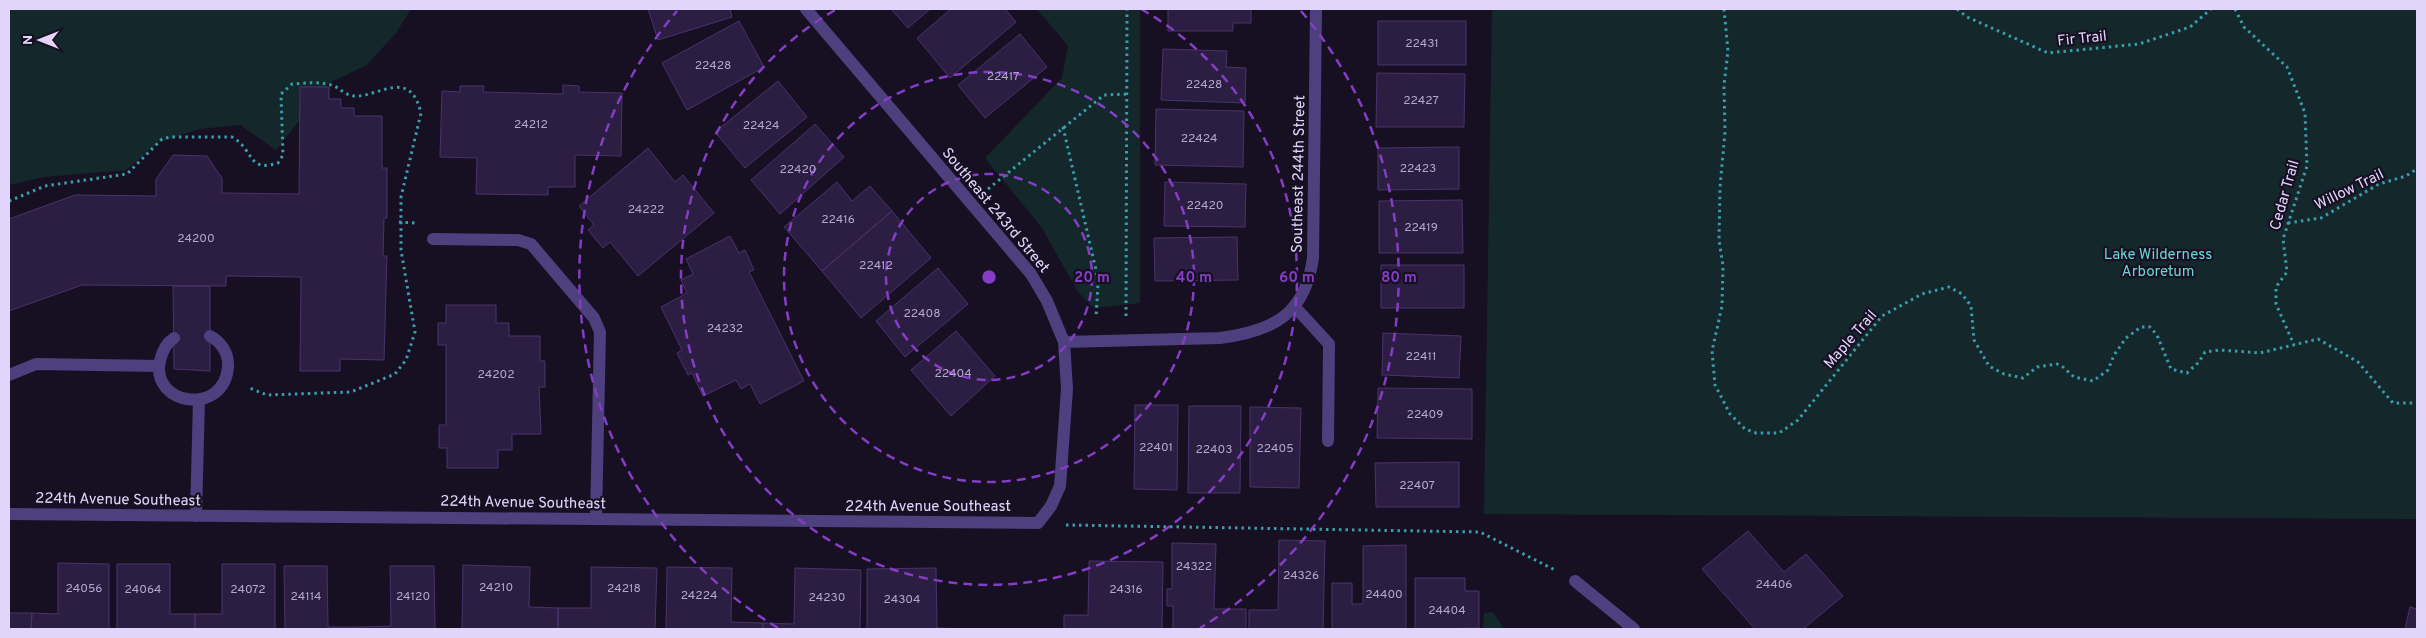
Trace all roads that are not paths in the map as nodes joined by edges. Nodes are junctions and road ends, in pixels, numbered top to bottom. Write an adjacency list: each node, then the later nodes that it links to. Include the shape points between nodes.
1 (806, 9): 7 (street, Southeast 243rd Street, via 1031,274 1047,301)
2 (1316, 9): 4 (street, Southeast 244th Street, via 1313,258 1310,278)
3 (433, 239): 14 (street, via 518,240 531,244 594,318 600,332)
4 (1295, 307): 7 (street, Southeast 244th Street, via 1275,323 1243,335); 11 (street, via 1329,344)
5 (210, 336): 10 (street, via 226,352 226,379 218,390 207,398)
6 (174, 338): 8 (street, via 162,353)
7 (1064, 342): 15 (street, Southeast 243rd Street, via 1067,389 1060,486)
8 (159, 366): 9 (street, via 36,364); 10 (street, via 169,390 180,398)
9 (9, 375)
10 (199, 399): 13 (street)
11 (1328, 441)
12 (9, 514): 13 (street, 224th Avenue Southeast)
13 (196, 516): 14 (street, 224th Avenue Southeast)
14 (596, 519): 15 (street, 224th Avenue Southeast)
15 (1038, 523)
16 (1576, 581): 17 (street)
17 (1634, 629)

